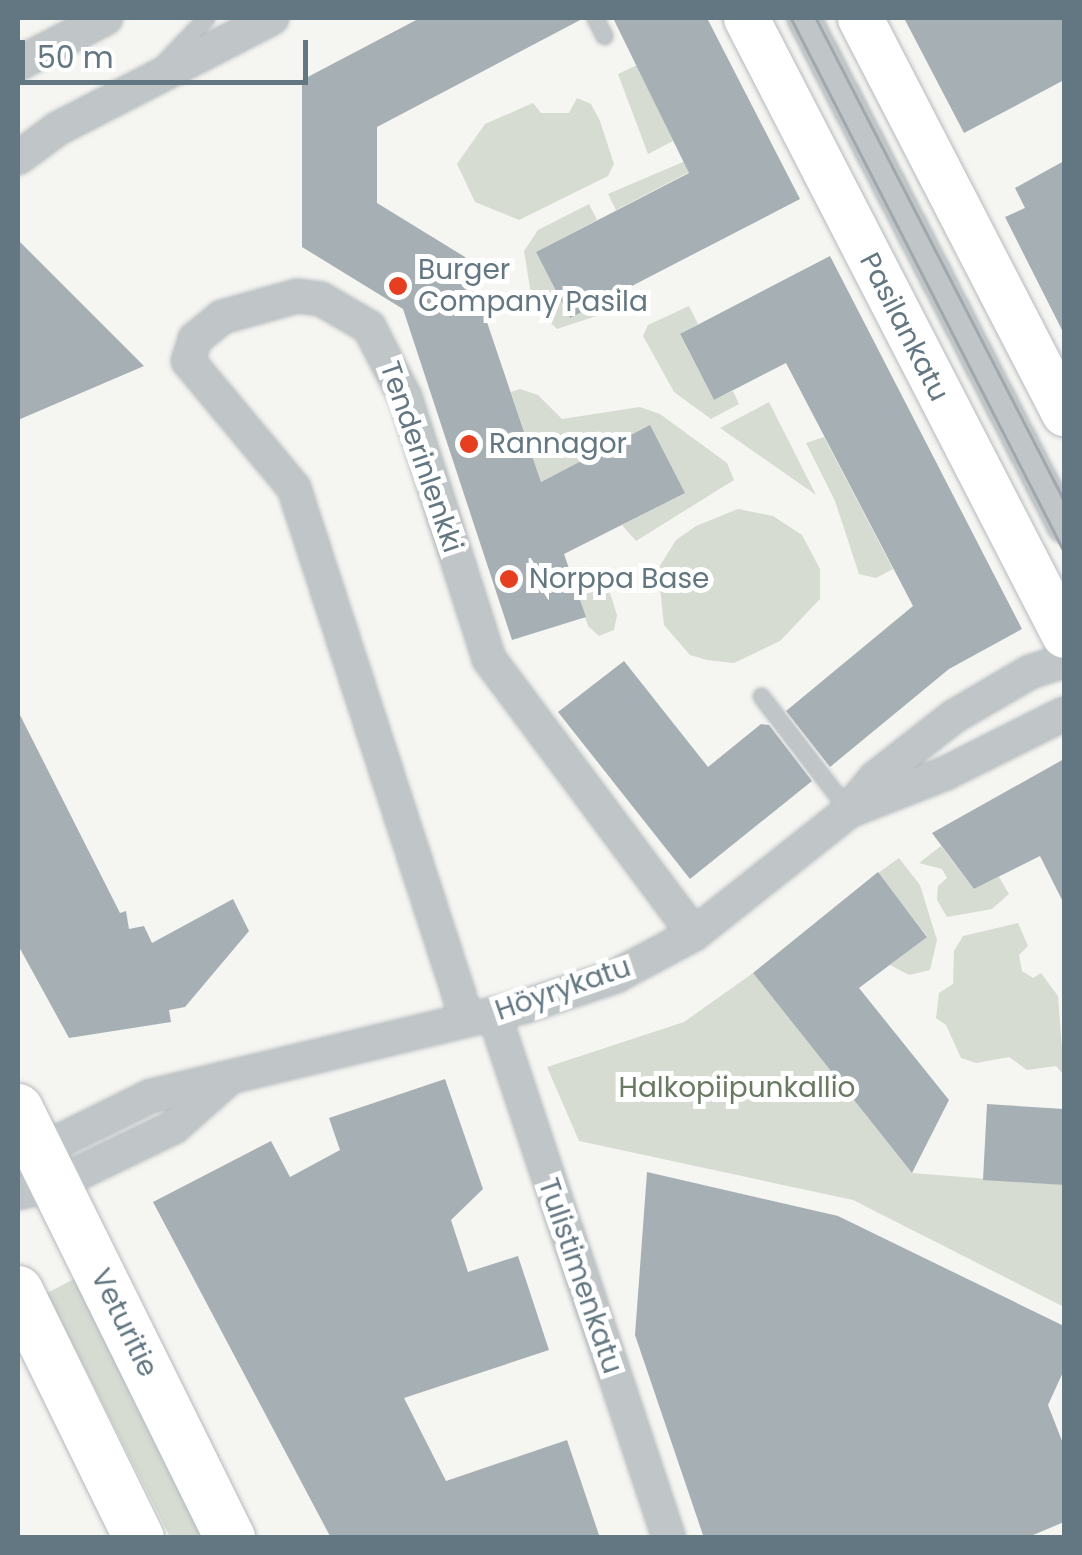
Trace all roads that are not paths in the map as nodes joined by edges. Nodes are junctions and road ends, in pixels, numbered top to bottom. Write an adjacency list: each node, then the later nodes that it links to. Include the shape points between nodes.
1 (106, 18): 9 (street)
2 (206, 18): 10 (lane)
3 (272, 18): 10 (street)
4 (596, 18): 8 (lane)
5 (746, 18): 15 (street, Pasilankatu)
6 (804, 18): 14 (street, Pasilankatu)
7 (860, 18): 12 (street)
8 (604, 36)
9 (18, 64)
10 (138, 88): 11 (street, via 57,129)
11 (18, 158)
12 (1064, 414)
13 (303, 518): 20 (street, Tenderinlenkki, via 275,459 188,361 188,350 222,317 297,296 321,299 369,327 386,352 489,659); 21 (street, Tulistimenkatu)
14 (1064, 526)
15 (1064, 635)
16 (1064, 661): 19 (street, Höyrykatu, via 1030,672 953,717 874,778)
17 (761, 696): 19 (lane)
18 (1064, 714): 19 (street, Höyrykatu, via 946,773)
19 (848, 811): 20 (street, Höyrykatu)
20 (694, 934): 21 (street, Höyrykatu, via 616,976)
21 (481, 1017): 22 (street, Höyrykatu, via 234,1074 174,1127); 26 (street, Tulistimenkatu)
22 (29, 1160): 25 (main road, Veturitie)
23 (18, 1291): 24 (main road)
24 (139, 1538)
25 (230, 1538)
26 (669, 1538)

